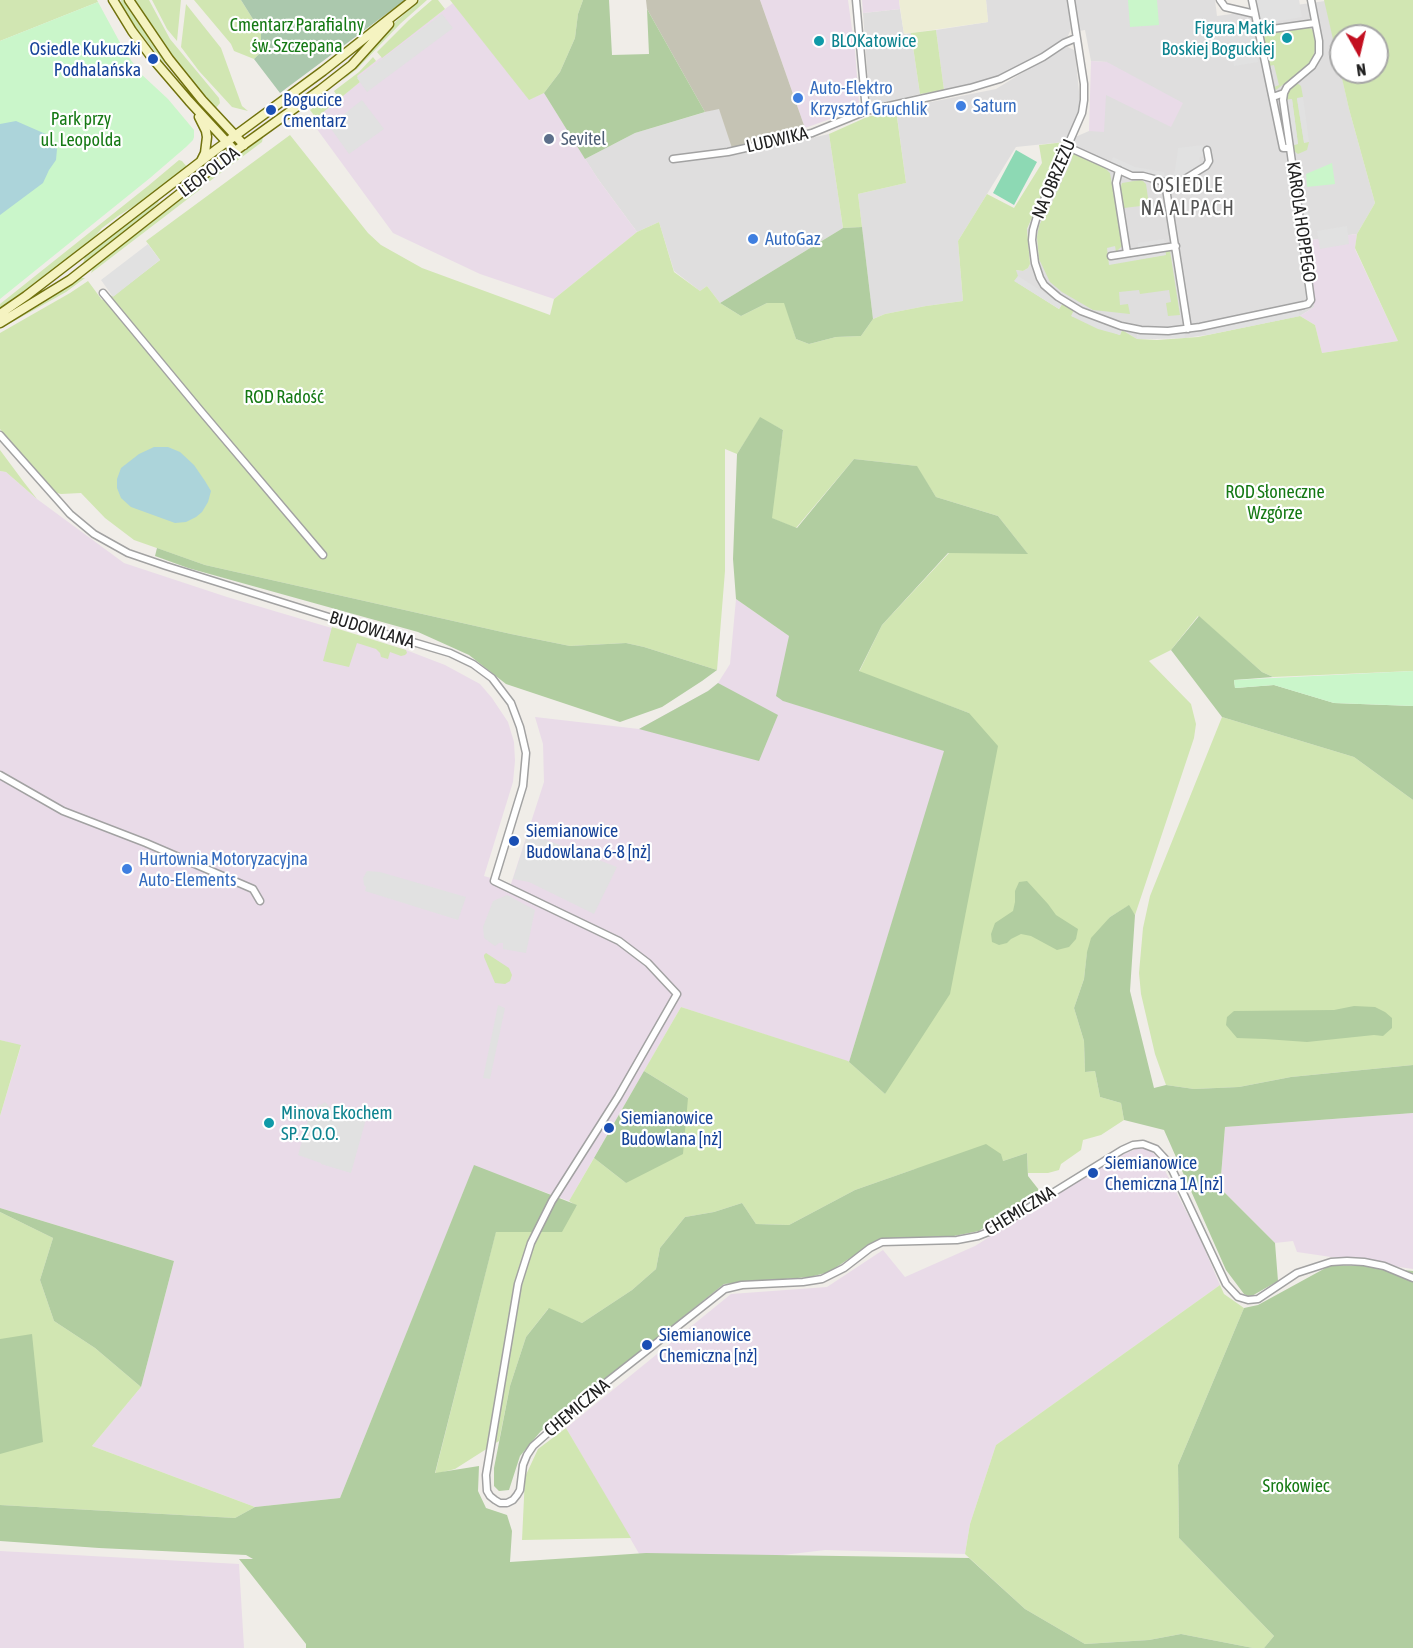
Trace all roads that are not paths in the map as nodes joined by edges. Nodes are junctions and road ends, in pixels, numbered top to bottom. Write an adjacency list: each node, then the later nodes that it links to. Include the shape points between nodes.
1 (113, 0): 15 (street, via 132,31)
2 (129, 0): 17 (street, via 174,66)
3 (856, 0): 16 (street)
4 (1071, 0): 12 (street)
5 (1220, 0): 9 (street, via 1225,7)
6 (1252, 0): 9 (street)
7 (1311, 0): 10 (street)
8 (409, 3): 17 (street, LEOPOLDA); 19 (street, LEOPOLDA, via 352,65)
9 (1255, 14): 11 (street, KAROLA HOPPEGO)
10 (1315, 23): 11 (street); 13 (street, via 1319,54)
11 (1258, 31): 14 (street, KAROLA HOPPEGO)
12 (1077, 38): 16 (street, LUDWIKA, via 1000,79); 20 (street, NA OBRZEŻU, via 1084,100)
13 (1284, 93): 14 (street); 21 (street, KAROLA HOPPEGO)
14 (1273, 97): 21 (street, KAROLA HOPPEGO, via 1283,148)
15 (189, 102): 18 (street); 25 (street, via 206,131 207,144)
16 (866, 111): 24 (street, LUDWIKA, via 812,133 728,152)
17 (236, 135): 18 (street, LEOPOLDA); 19 (street)
18 (227, 141): 23 (street); 25 (street, LEOPOLDA)
19 (244, 145): 23 (street, LEOPOLDA)
20 (1068, 147): 26 (street); 37 (street, NA OBRZEŻU, via 1033,230 1035,263 1044,285 1081,311 1121,326)
21 (1290, 148): 34 (street, KAROLA HOPPEGO)
22 (1208, 150): 27 (street, via 1206,166 1180,182)
23 (235, 151): 32 (street, LEOPOLDA)
24 (674, 159)
25 (201, 161): 31 (street, LEOPOLDA)
26 (1119, 170): 27 (street); 29 (street, via 1116,183)
27 (1165, 182): 28 (street)
28 (1176, 246): 29 (street); 37 (street)
29 (1127, 253): 30 (street)
30 (1111, 256)
31 (74, 259): 32 (street); 35 (street, LEOPOLDA)
32 (83, 270): 36 (street, LEOPOLDA)
33 (103, 293): 39 (street)
34 (1311, 297): 37 (street, NA OBRZEŻU, via 1311,302 1304,305)
35 (0, 314)
36 (0, 323)
37 (1188, 329)
38 (0, 435): 43 (street, BUDOWLANA, via 70,514 94,534 128,553 450,653 492,678 511,703 526,753 523,786 494,881 619,941 648,963 677,994 552,1201 531,1243 518,1284)
39 (323, 555)
40 (0, 775): 41 (street, via 63,811 253,889)
41 (260, 900)
42 (1413, 1278): 43 (street, CHEMICZNA, via 1364,1262 1331,1262 1297,1273 1258,1299 1238,1297 1226,1284 1169,1162 1150,1146 1133,1145 978,1236 882,1242 827,1278 725,1289 594,1392 533,1446 523,1465 520,1490 513,1500 500,1503 490,1496)
43 (486, 1486)

